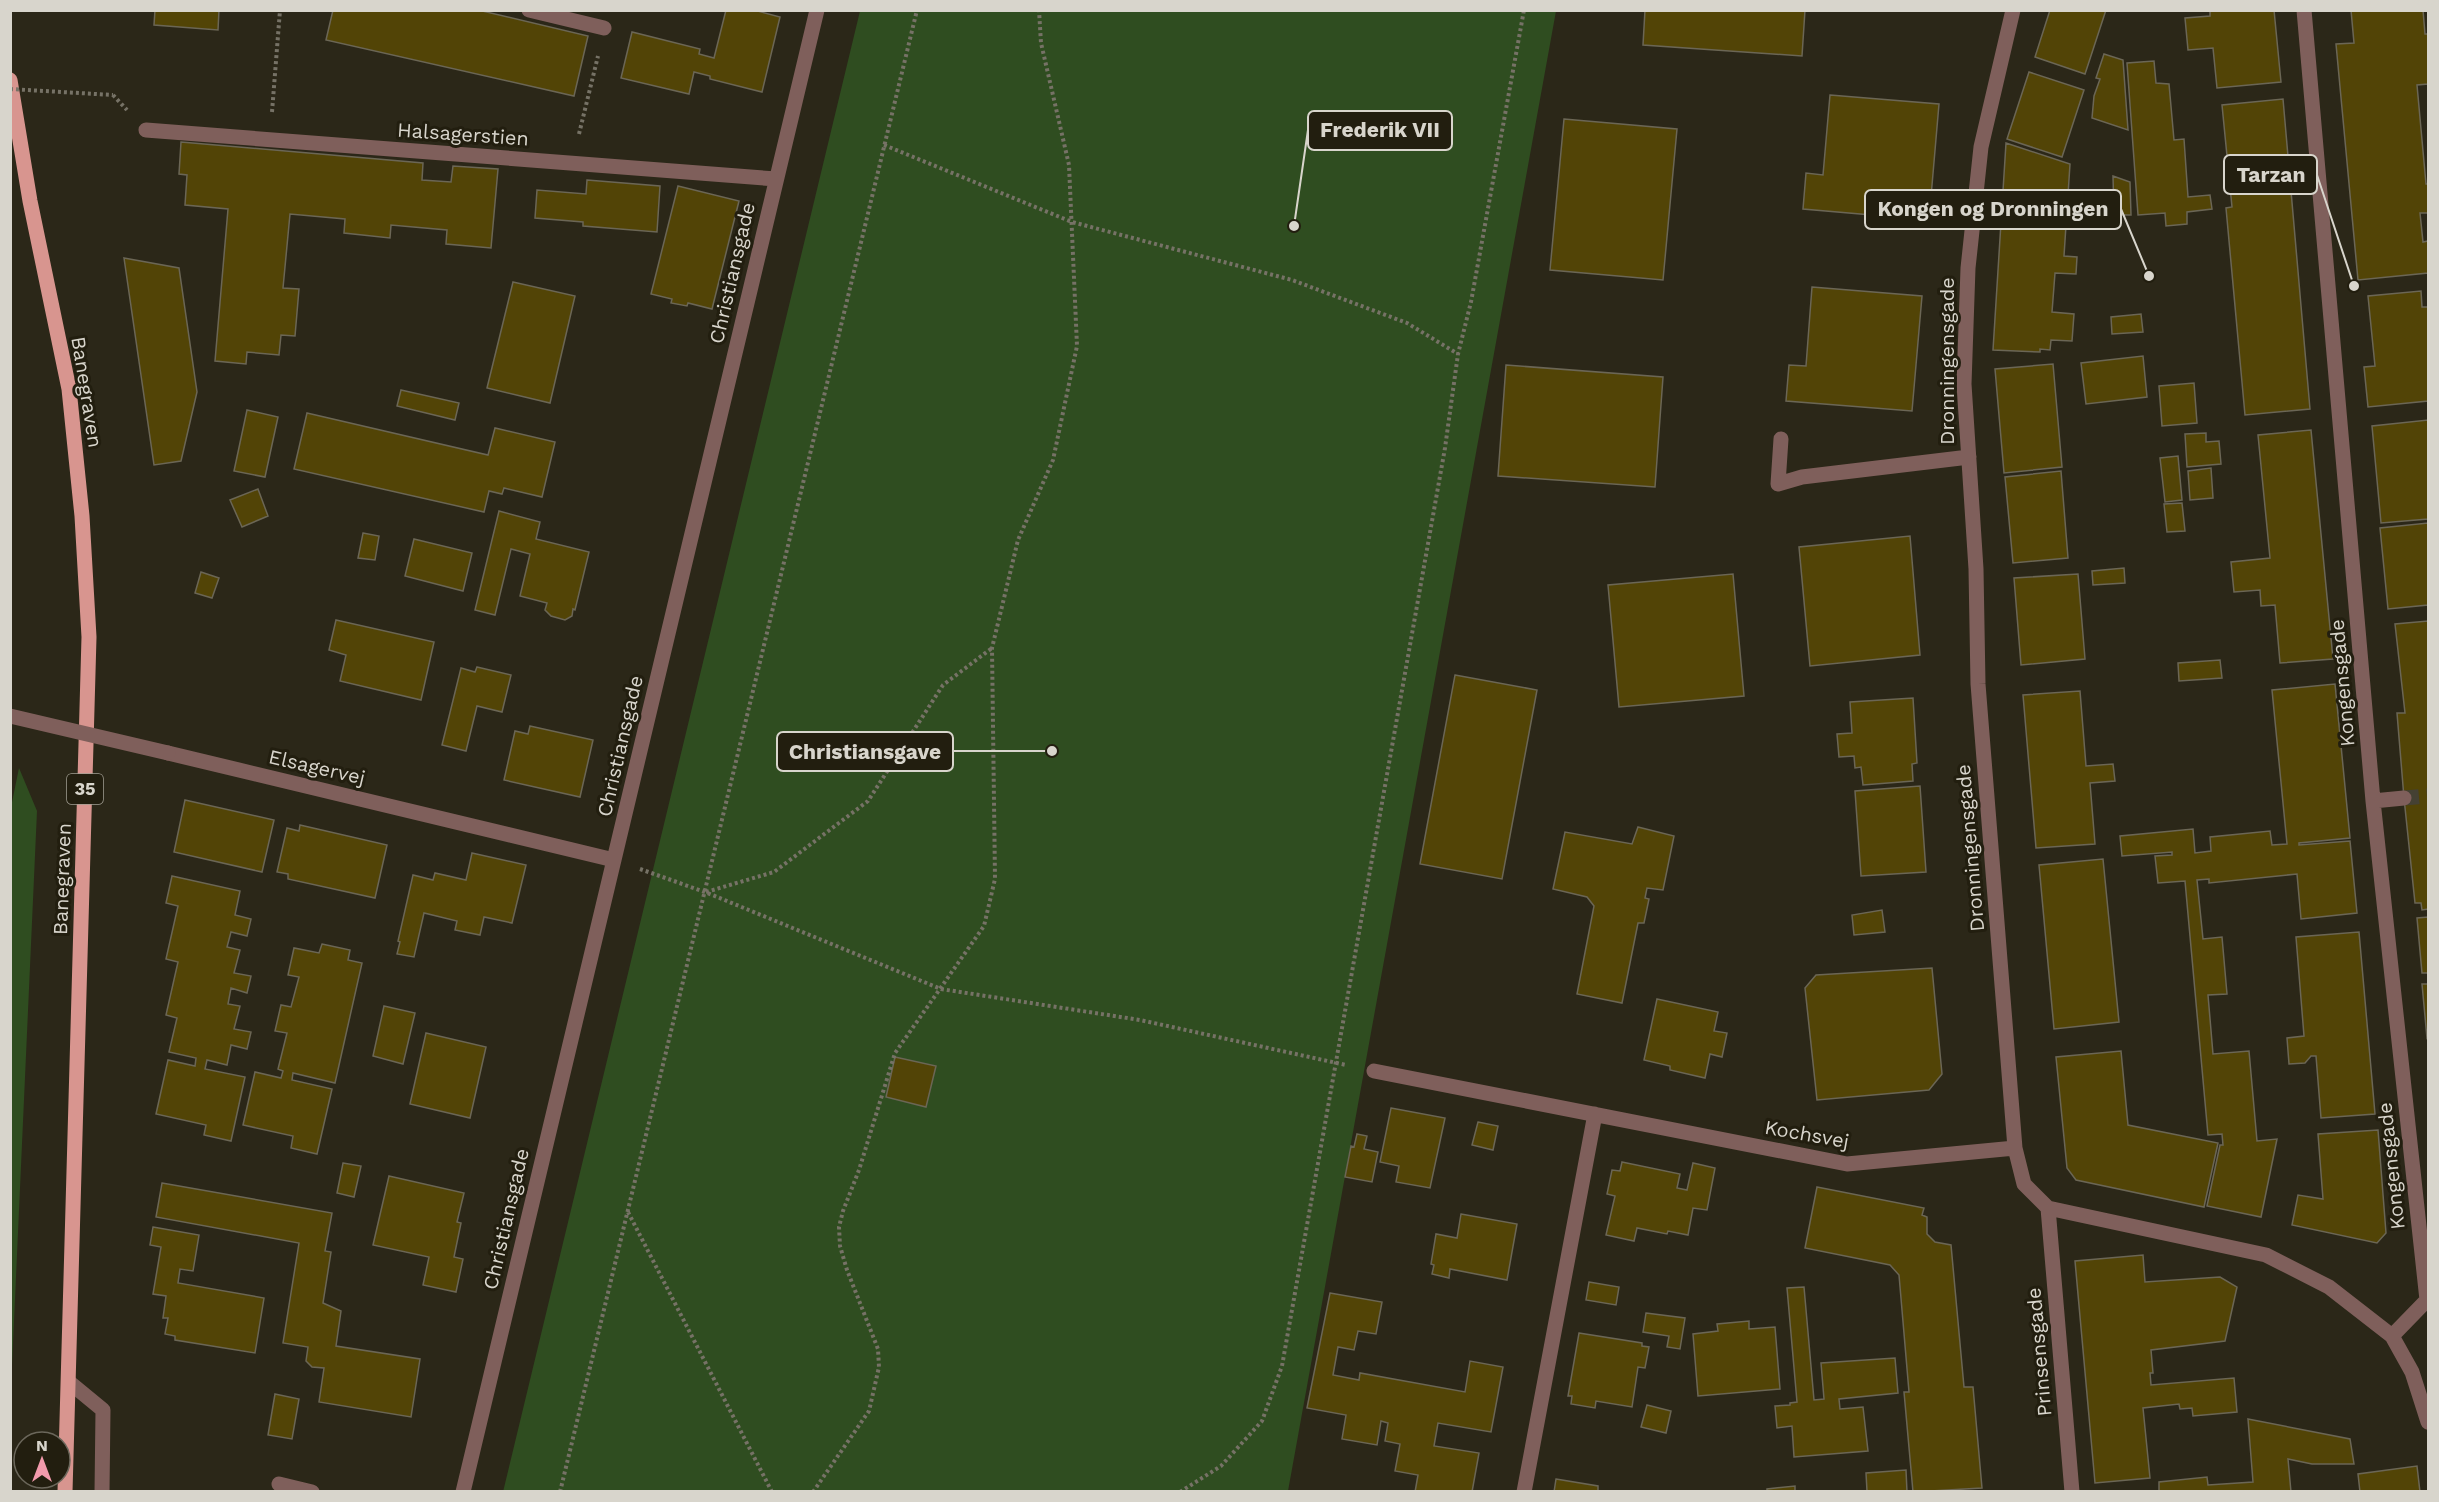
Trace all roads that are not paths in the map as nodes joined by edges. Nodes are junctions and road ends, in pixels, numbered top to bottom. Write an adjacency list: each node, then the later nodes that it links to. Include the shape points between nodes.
1 (529, 10): 5 (street)
2 (817, 10): 9 (street, Christiansgade)
3 (2013, 10): 12 (street, Dronningensgade, via 1981,147 1968,268 1964,384)
4 (2304, 10): 15 (street, Kongensgade)
5 (604, 28)
6 (10, 80): 10 (main road, Banegraven / 35)
7 (146, 130): 9 (street, Halsagerstien)
8 (10, 148): 10 (main road, Banegraven / 35)
9 (776, 179): 16 (street, Christiansgade)
10 (30, 201): 23 (main road, Banegraven / 35, via 69,389 89,637)
11 (1781, 440): 12 (street, via 1778,484 1802,477)
12 (1969, 458): 19 (street, Dronningensgade, via 1978,684)
13 (10, 716): 16 (street, Elsagervej, bridge)
14 (2404, 798): 15 (street)
15 (2373, 801): 21 (street, Kongensgade)
16 (614, 860): 29 (street, Christiansgade)
17 (1374, 1071): 18 (street, Kochsvej)
18 (1595, 1114): 19 (street, Kochsvej, via 1847,1164); 30 (street)
19 (2015, 1148): 20 (street, Dronningensgade, via 2024,1184)
20 (2048, 1208): 22 (street, via 2266,1255 2329,1287); 31 (street, Prinsensgade)
21 (2428, 1300): 22 (street, Kongensgade)
22 (2392, 1336): 24 (street, via 2412,1372)
23 (69, 1382): 25 (main road, Banegraven / 35); 27 (street, via 103,1410)
24 (2428, 1422)
25 (67, 1430)
26 (279, 1484): 28 (street)
27 (102, 1491)
28 (312, 1491)
29 (463, 1491)
30 (1524, 1491)
31 (2072, 1491)

